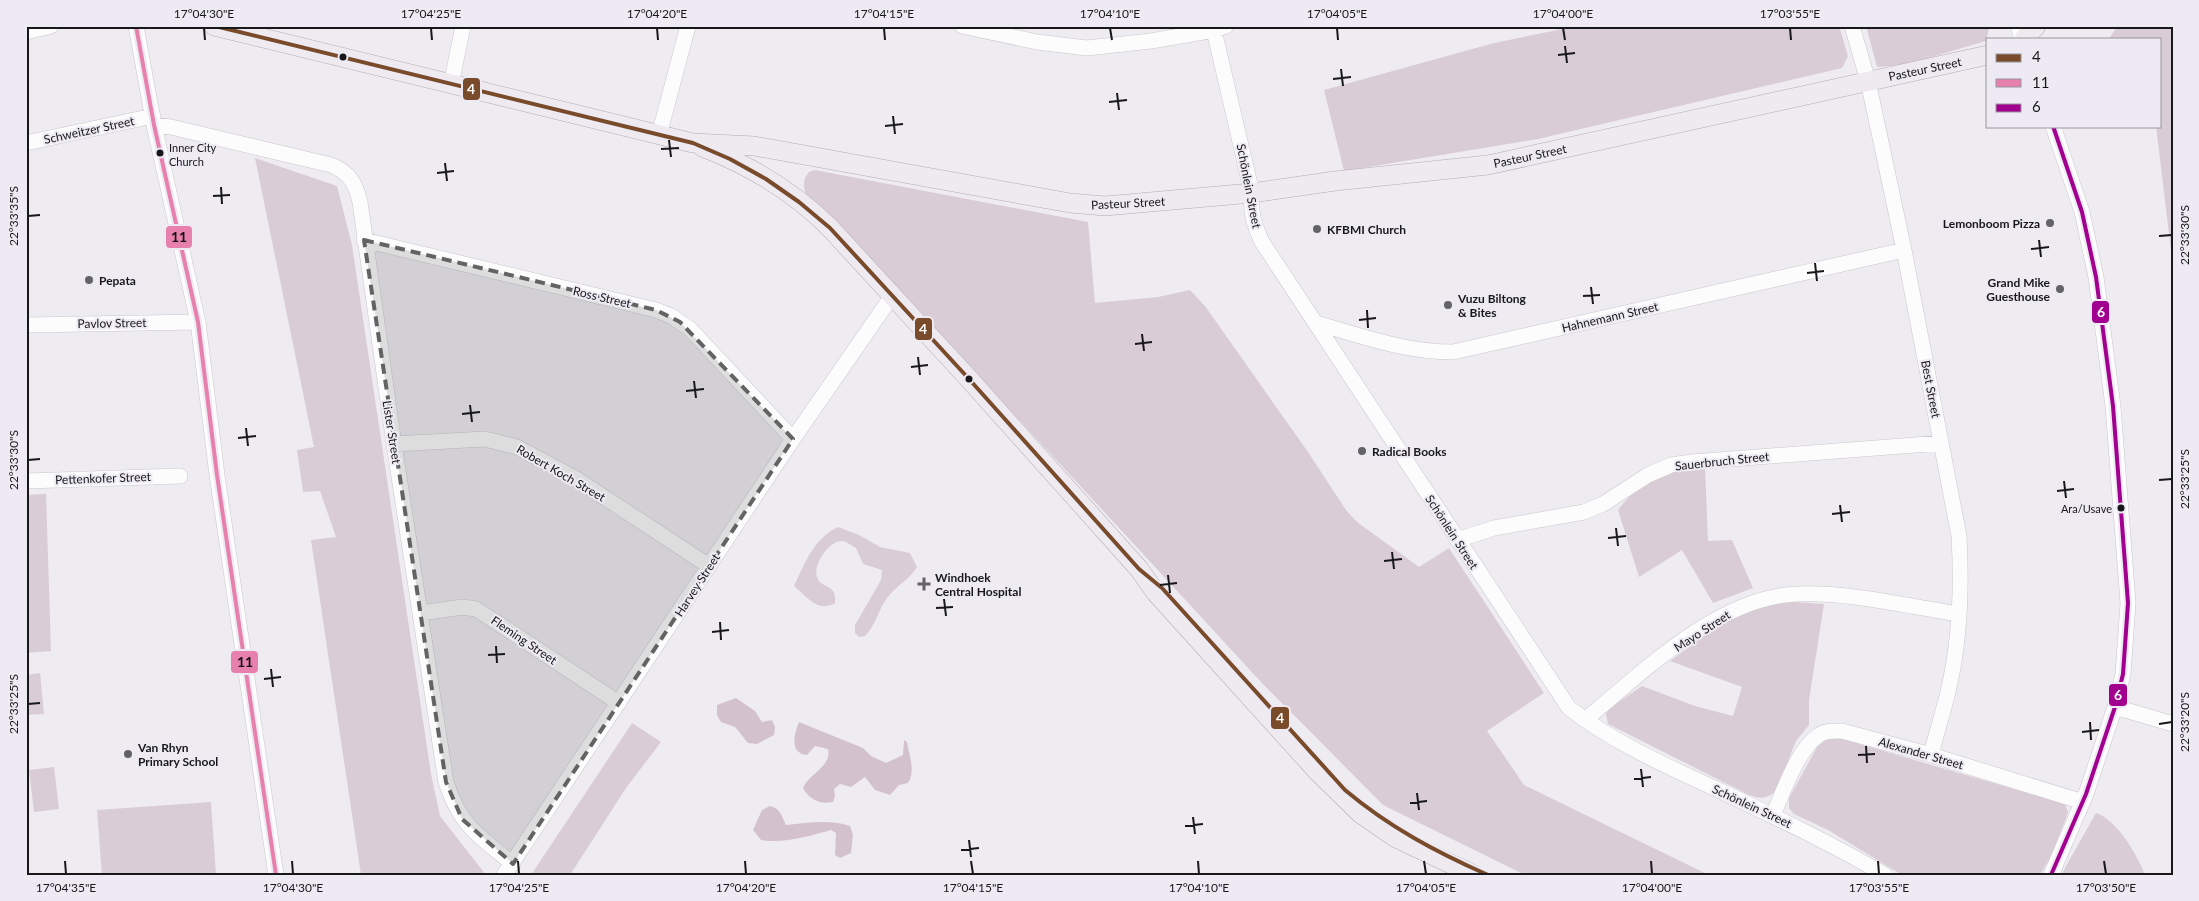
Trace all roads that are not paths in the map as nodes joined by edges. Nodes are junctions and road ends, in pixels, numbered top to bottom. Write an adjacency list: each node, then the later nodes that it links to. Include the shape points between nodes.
1 (51, 26): 11 (street)
2 (136, 26): 17 (street)
3 (214, 26): 16 (main road, Pasteur Street)
4 (463, 26): 16 (street)
5 (688, 26): 19 (street)
6 (962, 26): 10 (street, via 1038,42 1087,48 1150,41)
7 (1852, 26): 15 (street, Best Street)
8 (2018, 26): 12 (street)
9 (2036, 26): 13 (main road)
10 (1218, 27): 24 (street, Schönlein Street)
11 (26, 32)
12 (2023, 38)
13 (2024, 38)
14 (1986, 55): 15 (main road, Pasteur Street)
15 (1868, 80): 24 (main road, Pasteur Street, via 1496,164); 26 (street, Best Street)
16 (451, 85): 19 (main road, Pasteur Street)
17 (153, 121): 20 (street, Schweitzer Street); 25 (street, Lister Street, via 342,169 358,192); 28 (street)
18 (2054, 128): 42 (street, via 2089,240 2113,406 2128,603 2123,674)
19 (659, 135): 21 (main road, Pasteur Street)
20 (26, 143)
21 (694, 143): 22 (main road, Pasteur Street); 23 (main road)
22 (770, 148): 23 (main road, via 756,157); 24 (main road, Pasteur Street, via 1090,205)
23 (758, 174): 27 (main road, via 816,214)
24 (1252, 193): 29 (street, Schönlein Street, via 1254,227)
25 (364, 240): 31 (street, Ross Street, via 671,316 690,329); 33 (street, Lister Street)
26 (1904, 250): 29 (street, Hahnemann Street, via 1453,352 1404,348); 32 (street, Best Street)
27 (892, 296): 31 (street, Harvey Street); 38 (main road)
28 (198, 322): 30 (street, Pavlov Street); 49 (street)
29 (1316, 323): 36 (street, Schönlein Street)
30 (26, 325)
31 (793, 439): 37 (street, Harvey Street)
32 (1941, 443): 36 (street, Sauerbruch Street, via 1671,465 1584,512 1494,528); 40 (street, Best Street, via 1959,536)
33 (394, 444): 37 (street, Robert Koch Street, via 485,440 517,447 575,478); 39 (street, Lister Street)
34 (180, 476): 35 (street, Pettenkofer Street)
35 (26, 481)
36 (1457, 540): 43 (street, Schönlein Street, via 1557,692)
37 (709, 566): 41 (street, Harvey Street)
38 (1139, 569): 50 (main road, via 1249,697 1355,809 1376,827); 51 (main road, via 1162,588 1323,766 1368,810 1401,833)
39 (421, 613): 41 (street, Fleming Street, via 476,608); 48 (street, Lister Street, via 450,794 466,824)
40 (1959, 614): 43 (street, Mayo Street, via 1824,595 1796,594 1756,602 1714,620 1650,666); 45 (street, Best Street, via 1948,691)
41 (619, 703): 48 (street, Harvey Street)
42 (2115, 707): 44 (street); 46 (street)
43 (1585, 720): 47 (street, Schönlein Street, via 1645,756)
44 (2173, 724)
45 (1931, 755): 46 (street, Alexander Street); 47 (street, Alexander Street, via 1842,731 1829,731 1819,735 1808,746)
46 (2083, 802): 53 (street)
47 (1773, 816): 52 (street, Schönlein Street, via 1830,843)
48 (509, 869)
49 (276, 875)
50 (1474, 875)
51 (1489, 875)
52 (1885, 875)
53 (2051, 875)

